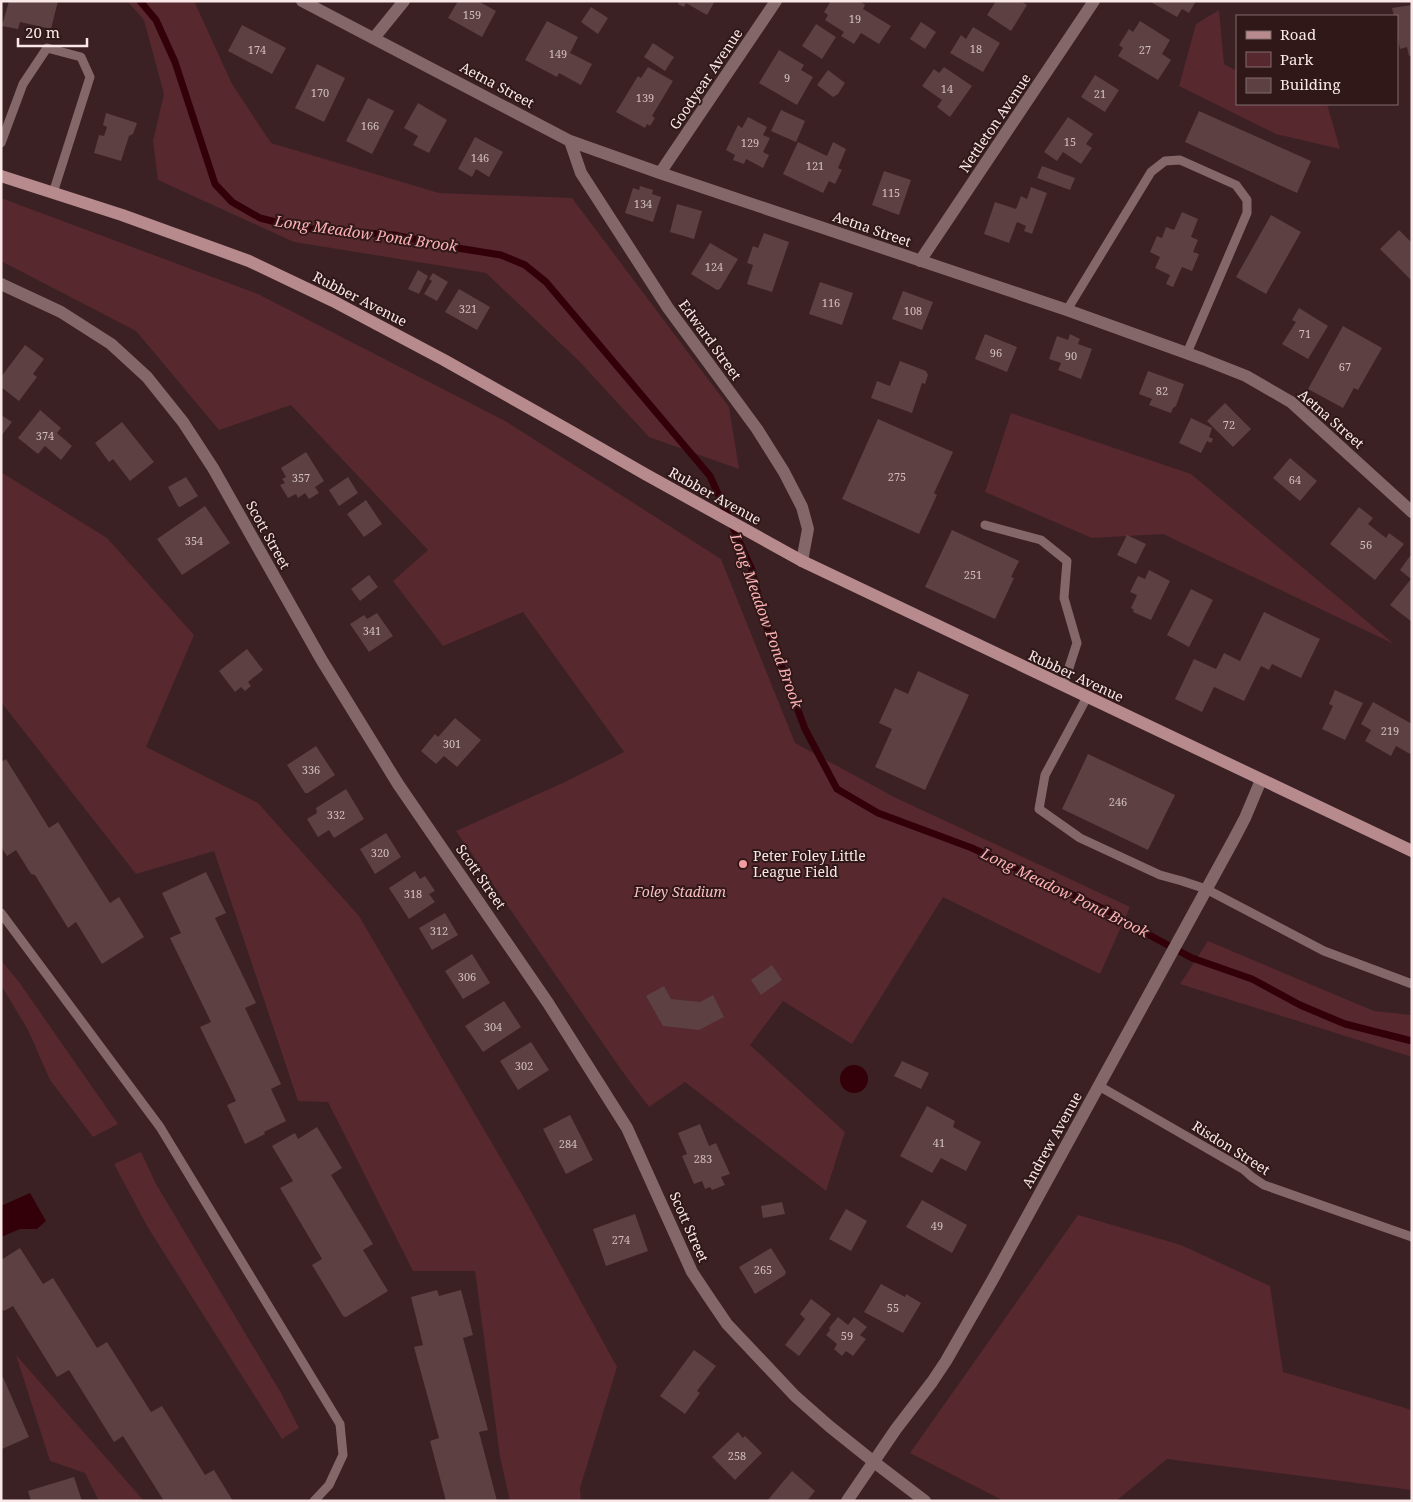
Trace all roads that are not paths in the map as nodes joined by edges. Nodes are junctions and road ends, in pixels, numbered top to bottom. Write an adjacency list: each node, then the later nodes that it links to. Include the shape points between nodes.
1 (302, 1): 5 (street, Aetna Street)
2 (404, 1): 5 (street)
3 (776, 1): 8 (street, Goodyear Avenue)
4 (1094, 1): 11 (street, Nettleton Avenue)
5 (374, 38): 6 (street, Aetna Street)
6 (570, 141): 8 (street, Aetna Street); 17 (street, Edward Street, via 581,173 668,308 757,428 784,472 802,507 808,529)
7 (1, 143): 10 (lane, via 24,84 47,48 81,58 90,77)
8 (660, 173): 11 (street, Aetna Street)
9 (1, 176): 10 (street, Rubber Avenue)
10 (54, 193): 17 (street, Rubber Avenue, via 249,261 333,301)
11 (920, 261): 13 (street, Aetna Street)
12 (1, 284): 27 (street, Scott Street, via 61,312 110,344 147,377 183,422 398,784 548,1002 627,1128 692,1272 727,1324 770,1370 822,1420)
13 (1067, 310): 14 (street, Aetna Street); 14 (lane, via 1151,172 1165,161 1180,160 1236,185 1247,200 1247,213)
14 (1187, 353): 15 (street, Aetna Street, via 1246,376 1291,402)
15 (1412, 512)
16 (985, 525): 18 (lane, via 1041,540 1067,560 1064,598 1077,643)
17 (802, 561): 18 (street, Rubber Avenue)
18 (1063, 686): 19 (street, Rubber Avenue)
19 (1087, 697): 20 (street, Rubber Avenue); 22 (lane, via 1045,775 1039,809 1080,838 1160,875)
20 (1261, 780): 21 (street, Rubber Avenue); 22 (street, Andrew Avenue, via 1245,818)
21 (1412, 851)
22 (1206, 889): 24 (lane, via 1324,950); 25 (street, Andrew Avenue)
23 (1, 913): 28 (lane, via 160,1127 340,1424 343,1455 329,1486)
24 (1412, 984)
25 (1099, 1086): 26 (lane, Risdon Street, via 1243,1169 1264,1185); 27 (street, Andrew Avenue, via 946,1361)
26 (1412, 1237)
27 (874, 1462): 29 (street, Andrew Avenue); 30 (street, Scott Street)
28 (314, 1501)
29 (847, 1501)
30 (926, 1501)

